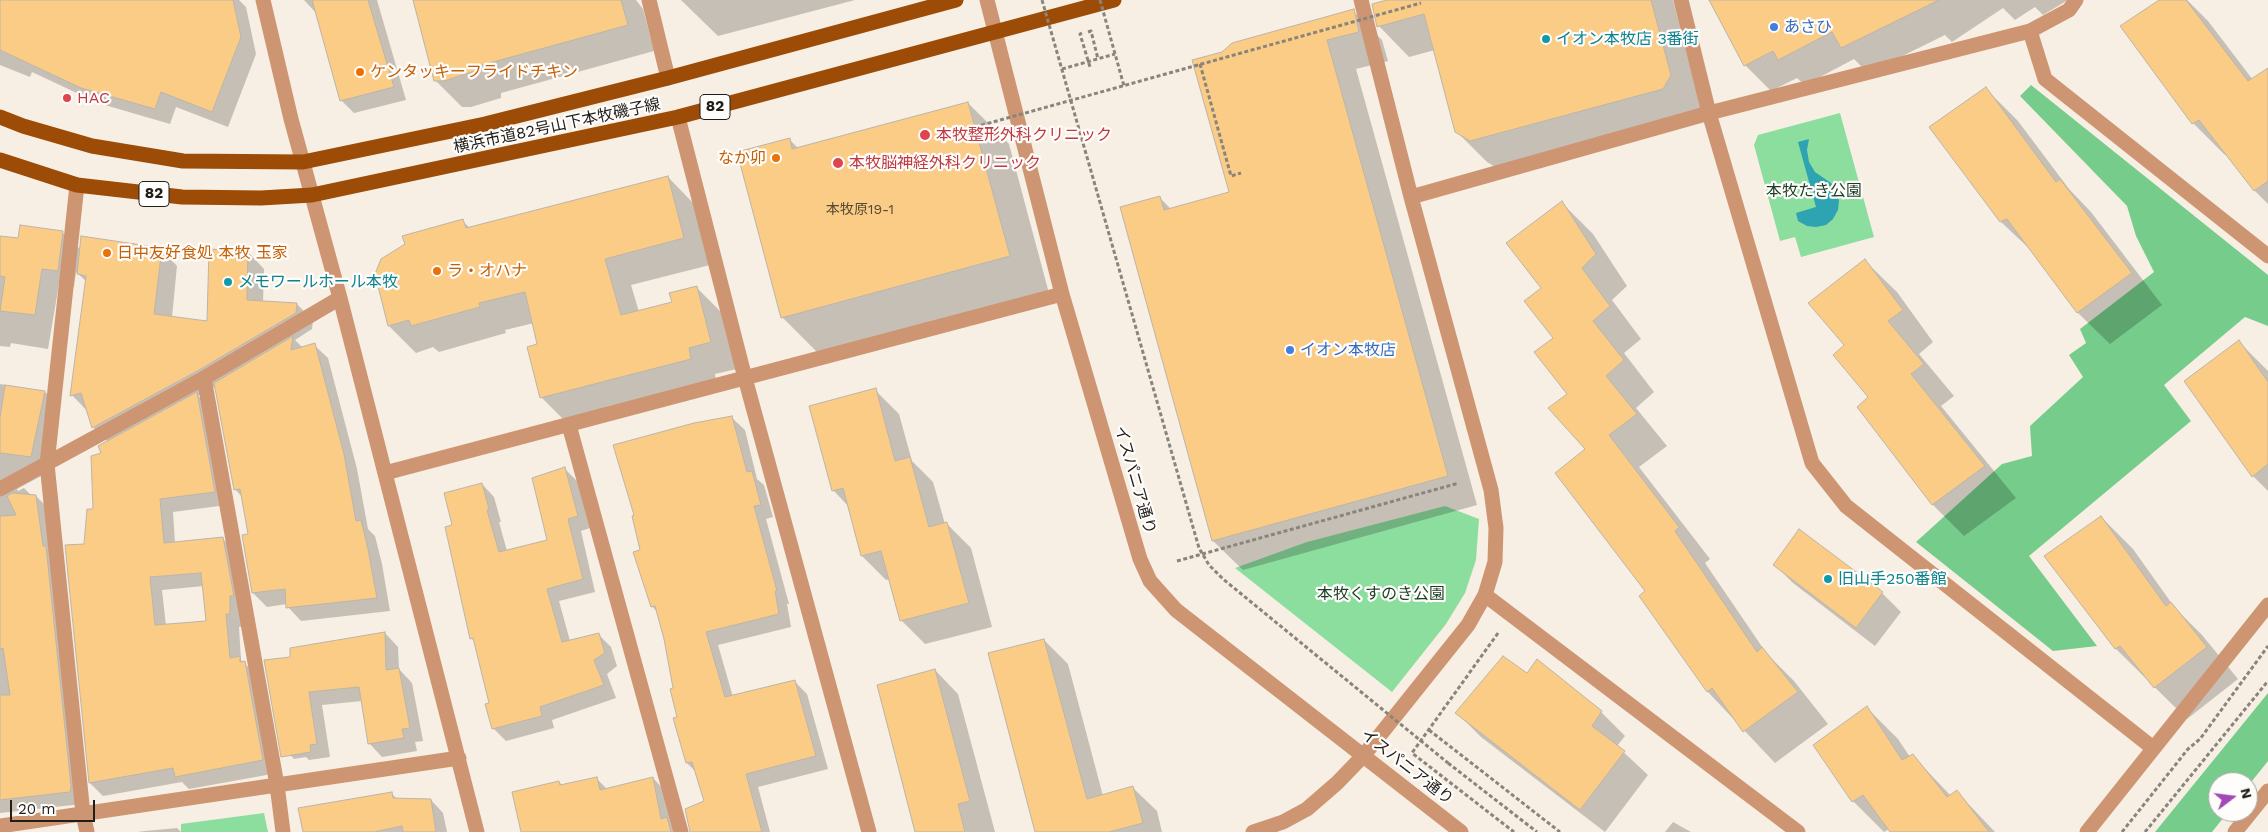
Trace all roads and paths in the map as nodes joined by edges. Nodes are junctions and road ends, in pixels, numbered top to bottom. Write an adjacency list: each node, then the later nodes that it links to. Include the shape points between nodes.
1 (263, 0): 27 (street)
2 (649, 0): 19 (street)
3 (956, 0): 19 (main road, 横浜市道82号山下本牧磯子線 / 82)
4 (987, 0): 13 (street, イスパニア通り)
5 (1042, 0): 18 (path, bridge)
6 (1100, 0): 14 (path, bridge)
7 (1114, 0): 13 (main road, 横浜市道82号山下本牧磯子線 / 82)
8 (1361, 0): 31 (street)
9 (1681, 0): 22 (street)
10 (2076, 0): 12 (street, via 2069,10)
11 (1421, 3): 16 (path, bridge)
12 (2030, 31): 22 (street); 32 (street, via 2045,79)
13 (995, 33): 24 (main road, 横浜市道82号山下本牧磯子線 / 82); 33 (street, イスパニア通り)
14 (1115, 54): 15 (path, bridge); 20 (path, bridge)
15 (1098, 59): 17 (path, via 1091,31 1080,34); 18 (path, bridge)
16 (1200, 64): 20 (path, bridge); 28 (path, via 1231,176)
17 (1090, 67)
18 (1062, 69): 21 (path, bridge)
19 (668, 78): 27 (main road, 横浜市道82号山下本牧磯子線 / 82, via 485,124)
20 (1124, 86): 21 (path, bridge)
21 (1071, 100): 25 (path, bridge); 64 (path, bridge, via 1198,548 1208,565)
22 (1709, 113): 31 (street); 49 (street, via 1812,463 1846,506)
23 (0, 117): 27 (main road, 横浜市道82号山下本牧磯子線 / 82, via 92,146 183,161)
24 (678, 117): 30 (main road, 横浜市道82号山下本牧磯子線 / 82); 36 (street)
25 (975, 127)
26 (0, 160): 29 (main road, 横浜市道82号山下本牧磯子線 / 82)
27 (303, 162): 30 (street)
28 (1242, 173)
29 (77, 184): 30 (main road, 横浜市道82号山下本牧磯子線 / 82, via 182,197); 38 (street)
30 (312, 195): 34 (street)
31 (1411, 197): 43 (street, via 1492,490 1496,528 1494,562)
32 (2268, 256)
33 (1062, 294): 36 (street); 50 (street, イスパニア通り, via 1140,559 1150,581 1176,610)
34 (340, 298): 35 (street); 39 (street)
35 (204, 378): 38 (street); 52 (street)
36 (745, 378): 37 (street); 60 (street)
37 (570, 425): 39 (street); 59 (street)
38 (47, 464): 41 (street); 54 (street)
39 (385, 473): 51 (street)
40 (1459, 484): 42 (path)
41 (0, 489)
42 (1177, 561)
43 (1485, 595): 45 (street); 50 (street, via 1453,645)
44 (2268, 605): 49 (street)
45 (1512, 615): 48 (path); 66 (street)
46 (2268, 646): 68 (path, via 2200,739 2188,749)
47 (2268, 681): 69 (path)
48 (1429, 730): 63 (path, via 1412,753); 65 (path)
49 (2153, 748): 67 (street)
50 (1364, 755): 61 (street, via 1307,809 1283,822); 62 (street, イスパニア通り)
51 (458, 758): 52 (street); 58 (street)
52 (277, 785): 54 (street); 57 (street)
53 (2268, 791): 70 (street)
54 (83, 814): 55 (street); 56 (street)
55 (0, 826)
56 (87, 832)
57 (283, 832)
58 (477, 832)
59 (681, 832)
60 (869, 832)
61 (1253, 832)
62 (1461, 832)
63 (1514, 832)
64 (1537, 832)
65 (1560, 832)
66 (1798, 832)
67 (2087, 832)
68 (2122, 832)
69 (2145, 832)
70 (2235, 832)

